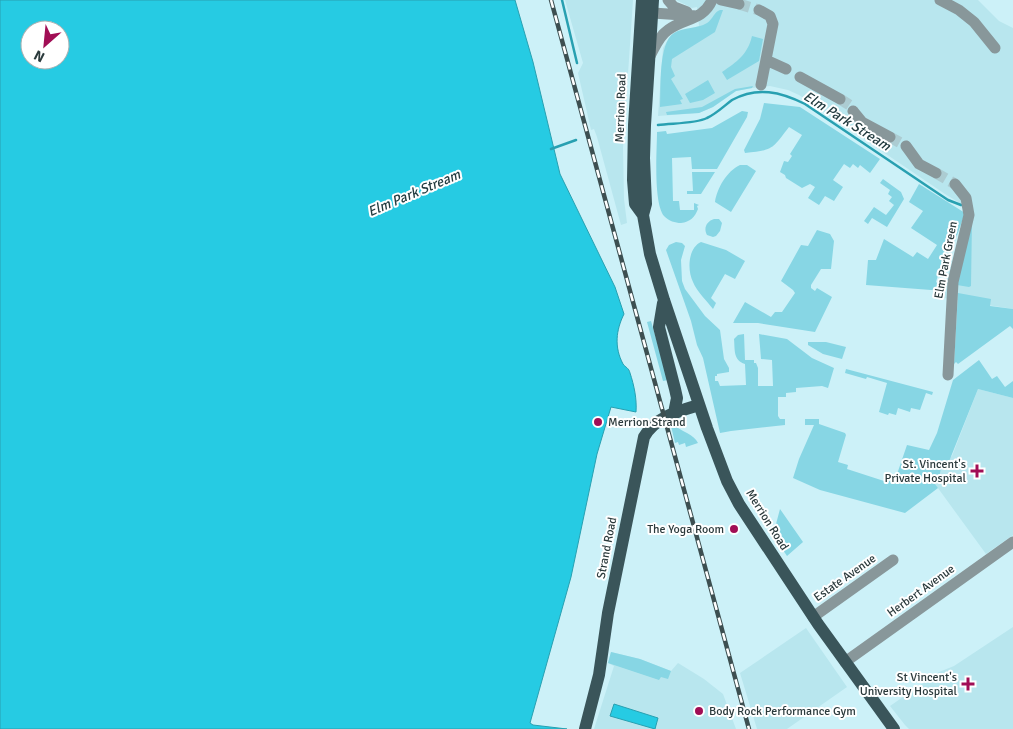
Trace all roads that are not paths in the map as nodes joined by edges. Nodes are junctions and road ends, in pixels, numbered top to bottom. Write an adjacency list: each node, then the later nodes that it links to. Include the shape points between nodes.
1 (668, 0): 8 (street, via 674,7)
2 (712, 0): 8 (street)
3 (721, 0): 5 (street)
4 (940, 0): 9 (street, via 974,22)
5 (739, 4)
6 (647, 6): 8 (street); 10 (main road, Merrion Road); 21 (main road, Merrion Road, via 635,86 633,180 635,204)
7 (758, 10): 11 (street, via 770,16 773,24)
8 (699, 16): 10 (street, Merrion Road, via 668,30)
9 (996, 48)
10 (649, 57): 21 (main road, Merrion Road, via 644,158 646,204)
11 (766, 60): 12 (street); 14 (street)
12 (786, 69)
13 (800, 77): 15 (street)
14 (760, 85)
15 (840, 99)
16 (853, 111): 17 (street, via 862,122)
17 (890, 137)
18 (906, 146): 19 (street, via 920,164)
19 (936, 173)
20 (956, 184): 23 (street, Elm Park Green, via 966,198 969,215 953,282)
21 (643, 215): 22 (main road, Merrion Road, via 650,254)
22 (664, 300): 24 (main road, Merrion Road); 25 (main road, Merrion Road, via 659,327 676,389)
23 (948, 375)
24 (699, 405): 25 (main road, Strand Road); 28 (main road, Merrion Road, via 739,504)
25 (674, 413): 30 (main road, Strand Road, via 648,430 644,438 608,613 598,682)
26 (1013, 542): 29 (street, Herbert Avenue)
27 (893, 560): 28 (street, Estate Avenue)
28 (813, 617): 29 (main road, Merrion Road)
29 (844, 662): 31 (main road, Merrion Road)
30 (585, 729)
31 (894, 729)

